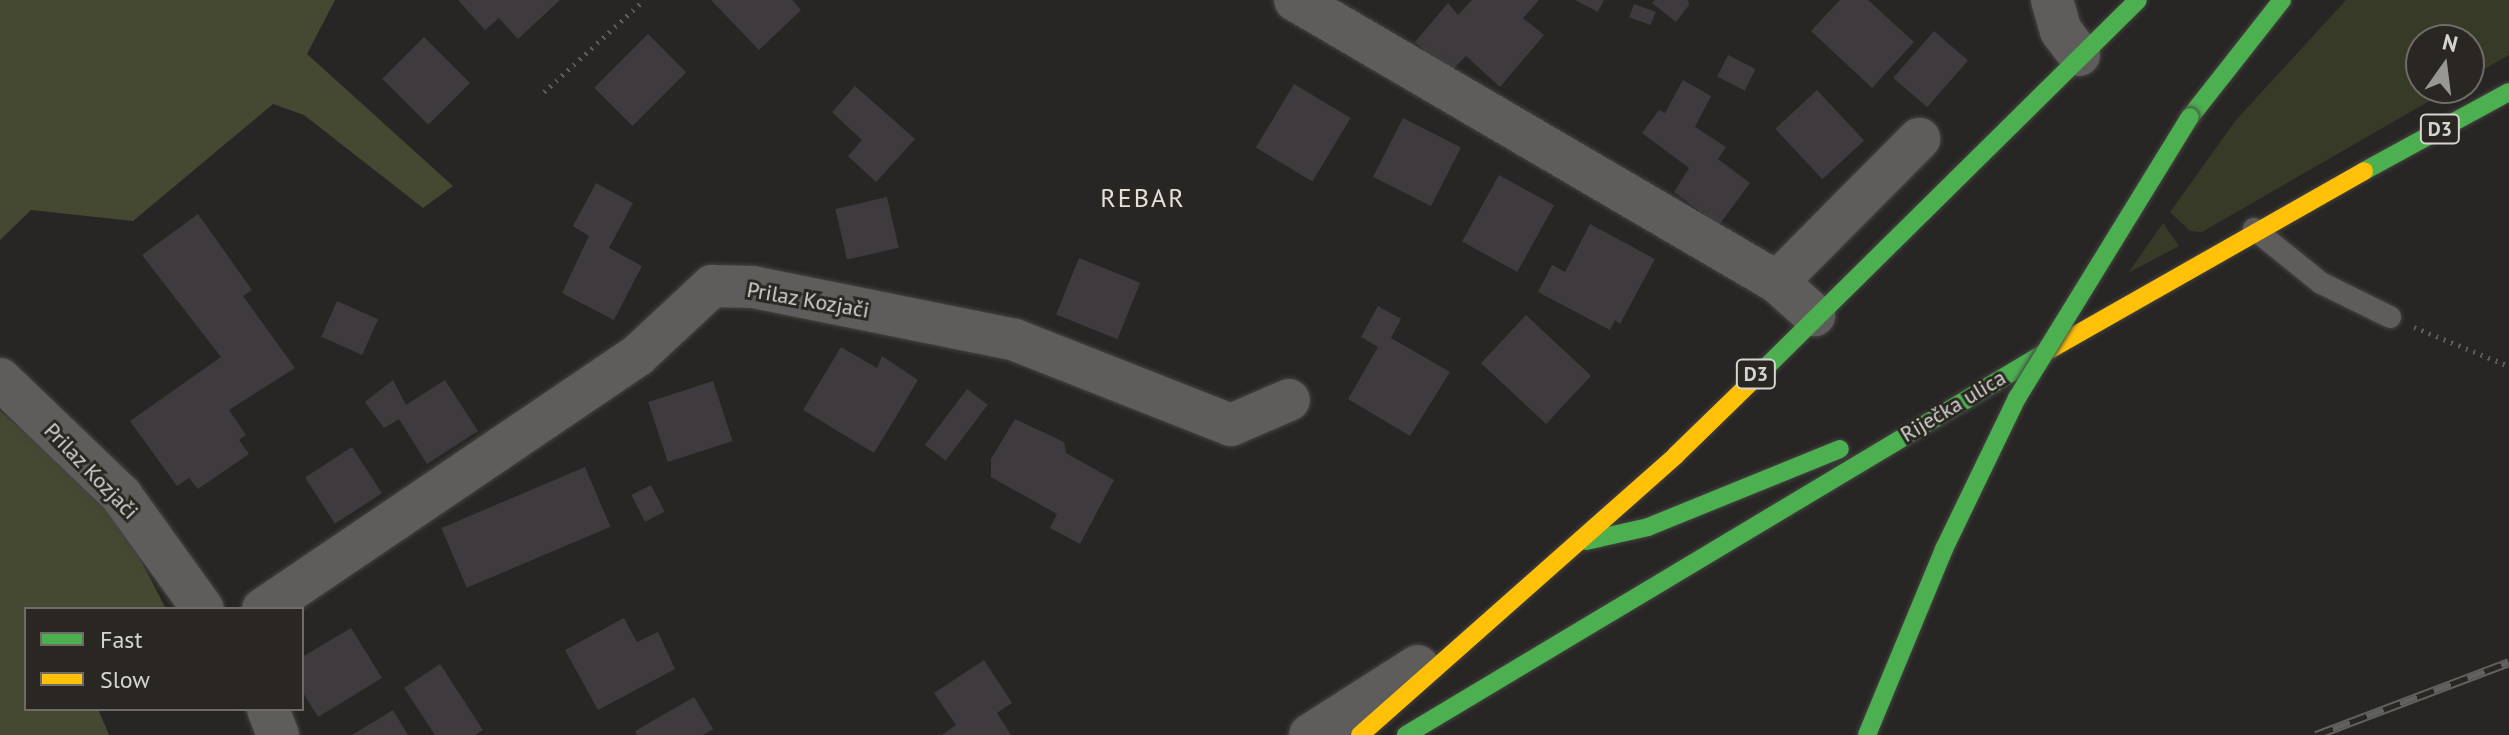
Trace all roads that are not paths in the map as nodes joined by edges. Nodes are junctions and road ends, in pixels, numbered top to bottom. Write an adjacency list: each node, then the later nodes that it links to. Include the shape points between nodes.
1 (1295, 0): 9 (street)
2 (2052, 0): 5 (street, via 2061,31)
3 (2138, 0): 5 (main road, D3)
4 (2282, 0): 24 (main road, bridge, via 2190,117 2017,398 1944,549)
5 (2079, 55): 10 (main road, D3)
6 (2509, 92): 8 (main road, Riječka ulica / D3)
7 (1919, 139): 9 (street)
8 (2254, 229): 11 (lane, via 2321,283); 14 (main road, Riječka ulica / D3)
9 (1777, 282): 10 (street)
10 (1814, 315): 15 (main road, D3)
11 (2390, 317)
12 (0, 379): 16 (street, Prilaz Kozjači, via 121,495)
13 (1289, 400): 17 (street, Prilaz Kozjači, via 1231,425 1015,340 753,287 712,286 637,356)
14 (1961, 401): 15 (main road, via 1648,527); 23 (main road, Riječka ulica / D3)
15 (1582, 542): 18 (main road, D3)
16 (202, 607)
17 (266, 607)
18 (1490, 621): 21 (street); 22 (main road, D3)
19 (269, 711): 20 (street)
20 (278, 735)
21 (1310, 735)
22 (1360, 735)
23 (1406, 735)
24 (1867, 735)

